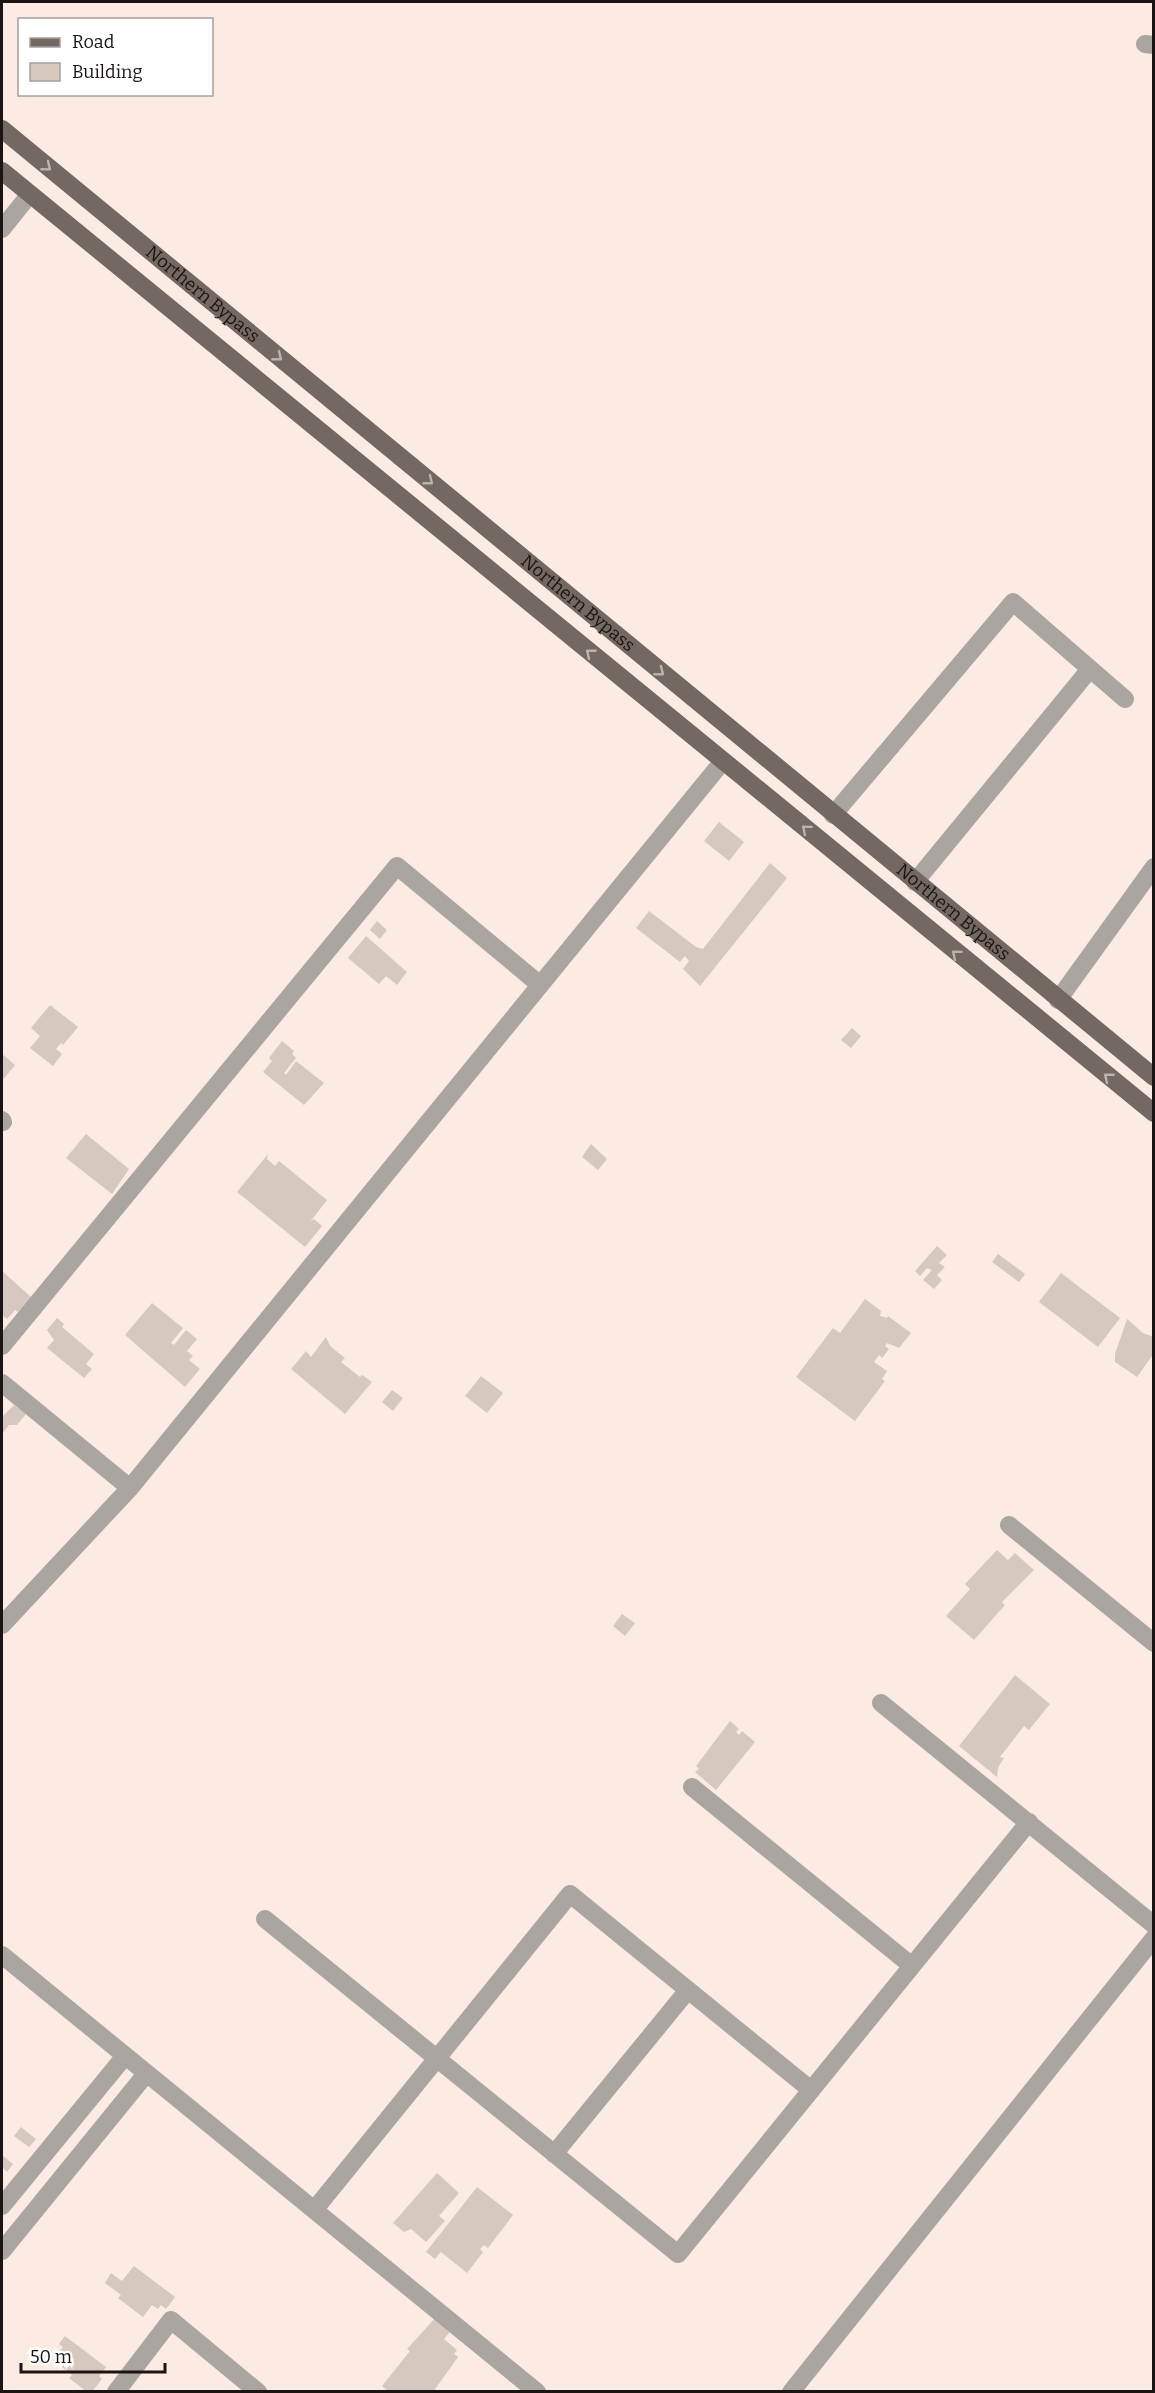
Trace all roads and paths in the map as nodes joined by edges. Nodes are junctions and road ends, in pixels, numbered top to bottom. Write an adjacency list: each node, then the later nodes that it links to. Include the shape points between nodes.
1 (2, 129): 8 (main road, Northern Bypass, one-way to 8)
2 (2, 171): 3 (main road, Northern Bypass)
3 (30, 194): 4 (street); 7 (main road, Northern Bypass, one-way to 3)
4 (2, 229)
5 (1090, 669): 6 (street); 8 (street, via 1013,603); 10 (street)
6 (1125, 699)
7 (723, 761): 11 (street); 14 (main road, Northern Bypass, one-way to 7)
8 (833, 815): 10 (main road, Northern Bypass)
9 (1154, 867): 12 (street)
10 (915, 882): 12 (main road, Northern Bypass)
11 (540, 984): 15 (street, via 397,866); 17 (street)
12 (1058, 1000): 13 (main road, Northern Bypass)
13 (1154, 1077)
14 (1154, 1113)
15 (2, 1346)
16 (2, 1383): 17 (street)
17 (130, 1488): 19 (street)
18 (1009, 1525): 20 (street)
19 (2, 1625)
20 (1154, 1643)
21 (881, 1703): 23 (street)
22 (692, 1787): 28 (street)
23 (1029, 1822): 25 (street); 28 (street)
24 (265, 1919): 31 (street)
25 (1154, 1925)
26 (1154, 1938): 41 (street)
27 (2, 1955): 30 (street)
28 (912, 1966): 33 (street)
29 (688, 1990): 31 (street, via 570,1894); 33 (street); 34 (street)
30 (125, 2056): 32 (street); 35 (street)
31 (437, 2058): 34 (street); 36 (street)
32 (146, 2073): 36 (street); 37 (street)
33 (811, 2090): 34 (street, via 678,2254)
34 (554, 2154)
35 (2, 2206)
36 (315, 2209): 40 (street)
37 (2, 2251)
38 (116, 2391): 39 (street, via 171,2320)
39 (258, 2391)
40 (537, 2391)
41 (791, 2391)

